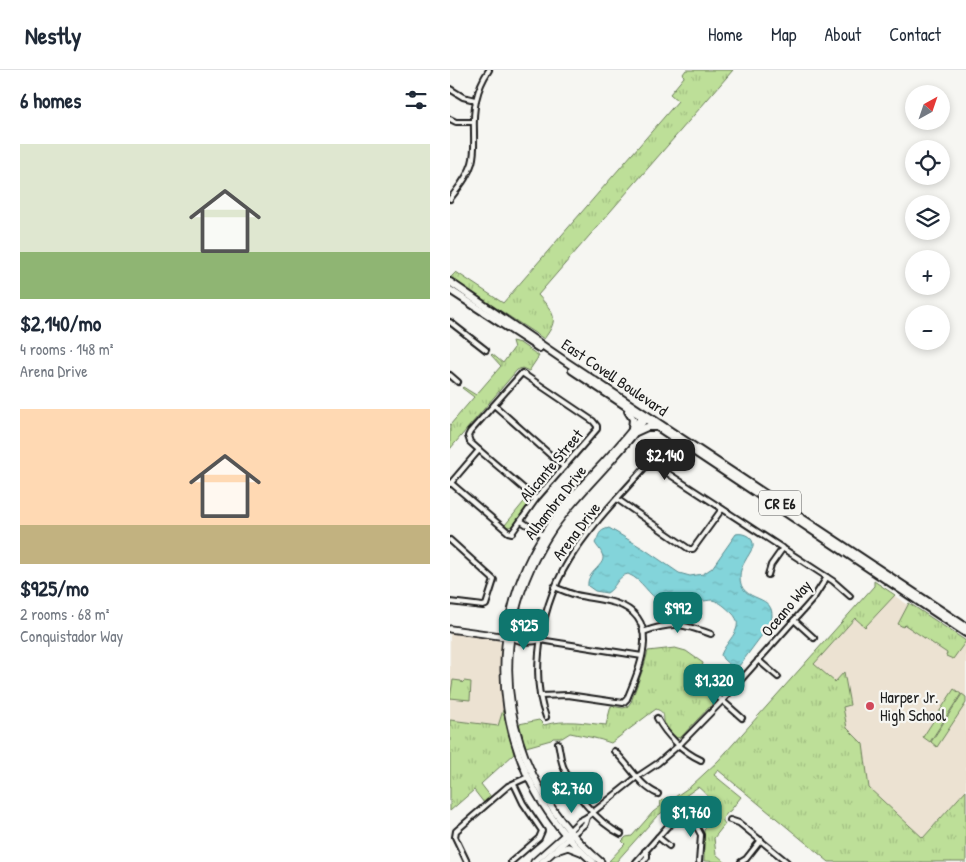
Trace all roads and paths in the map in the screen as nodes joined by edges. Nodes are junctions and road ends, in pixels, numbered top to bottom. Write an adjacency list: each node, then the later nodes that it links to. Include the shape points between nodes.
1 (489, 70): 3 (street)
2 (450, 89): 3 (street, via 457,95)
3 (475, 100): 5 (street)
4 (450, 118): 5 (street, via 456,122)
5 (473, 122): 6 (street, via 472,164)
6 (450, 199)
7 (450, 282): 15 (main road, East Covell Boulevard / CR E6)
8 (450, 290): 14 (main road, East Covell Boulevard / CR E6)
9 (450, 322): 10 (street)
10 (486, 350)
11 (450, 375): 12 (street)
12 (458, 382)
13 (494, 405): 18 (street, via 468,436); 19 (street); 19 (street, Alicante Street, via 522,373 593,421 597,426 594,433)
14 (624, 406): 15 (main road, East Covell Boulevard / CR E6); 17 (main road, via 633,419)
15 (644, 416): 16 (main road, East Covell Boulevard / CR E6); 17 (main road, Alhambra Drive); 34 (main road, East Covell Boulevard / CR E6)
16 (656, 427): 17 (main road); 37 (main road, East Covell Boulevard / CR E6)
17 (634, 430): 25 (main road, Alhambra Drive, via 560,512)
18 (479, 450): 20 (street); 21 (street)
19 (564, 467): 21 (street, Alicante Street)
20 (450, 483): 24 (street, via 508,532 512,533)
21 (536, 499): 24 (street, Alicante Street)
22 (617, 499): 23 (street, Arena Drive, via 652,462); 23 (street, via 693,550); 30 (street, Arena Drive, via 572,553)
23 (722, 508): 27 (street, Arena Drive)
24 (521, 521): 25 (street)
25 (545, 537): 39 (main road, Alhambra Drive, via 529,561 518,587)
26 (450, 540): 32 (street, via 494,580 486,605)
27 (783, 548): 28 (street); 29 (street, Arena Drive)
28 (768, 575)
29 (827, 577): 31 (street, Arena Drive); 33 (street, Oceano Way)
30 (554, 587): 36 (street, via 621,605 635,615); 41 (street, Arena Drive)
31 (850, 596)
32 (450, 602)
33 (794, 620): 40 (street); 43 (street, Oceano Way)
34 (966, 627)
35 (450, 629): 39 (main road)
36 (644, 632): 38 (street, via 675,625); 42 (street)
37 (966, 633)
38 (711, 634)
39 (508, 637): 41 (street, via 516,634); 55 (main road, Alhambra Drive, via 504,680 508,713 516,749); 62 (main road, Alhambra Drive, via 509,685 517,736 539,789)
40 (814, 638)
41 (540, 640): 42 (street); 46 (street, Arena Drive)
42 (642, 656): 46 (street, via 623,703 568,695)
43 (758, 660): 44 (street); 47 (street, Oceano Way)
44 (778, 677)
45 (704, 680): 47 (street)
46 (540, 696): 48 (street, Arena Drive)
47 (722, 701): 50 (street); 52 (street, Oceano Way)
48 (546, 717)
49 (656, 718): 52 (street)
50 (742, 718)
51 (558, 742): 59 (street, via 567,774)
52 (679, 745): 54 (street); 56 (street, Oceano Way)
53 (614, 751): 56 (street)
54 (701, 760)
55 (528, 777): 57 (street); 60 (main road, Alhambra Drive)
56 (637, 777): 58 (street, via 645,787); 59 (street, Oceano Way)
57 (514, 784): 71 (street, via 456,831 455,837); 72 (street, via 542,832)
58 (658, 794)
59 (593, 812): 62 (street, Oceano Way, via 585,824); 63 (street)
60 (551, 816): 62 (main road, Alhambra Drive); 66 (main road, via 558,834)
61 (730, 820): 65 (street)
62 (569, 834): 66 (main road); 69 (main road); 70 (main road, Alhambra Drive); 76 (main road, Alhambra Drive)
63 (621, 834)
64 (658, 837): 67 (street); 68 (street); 79 (street, via 667,827 689,815 701,836)
65 (761, 840): 80 (street); 81 (street)
66 (552, 846): 73 (main road)
67 (669, 846)
68 (645, 852): 77 (street); 78 (street, via 647,857)
69 (552, 853): 70 (main road, via 568,847); 74 (main road)
70 (584, 853): 75 (main road, Alhambra Drive)
71 (467, 862)
72 (511, 862)
73 (534, 862)
74 (542, 862)
75 (593, 862)
76 (601, 862)
77 (636, 862)
78 (643, 862)
79 (699, 862)
80 (741, 862)
81 (787, 862)

